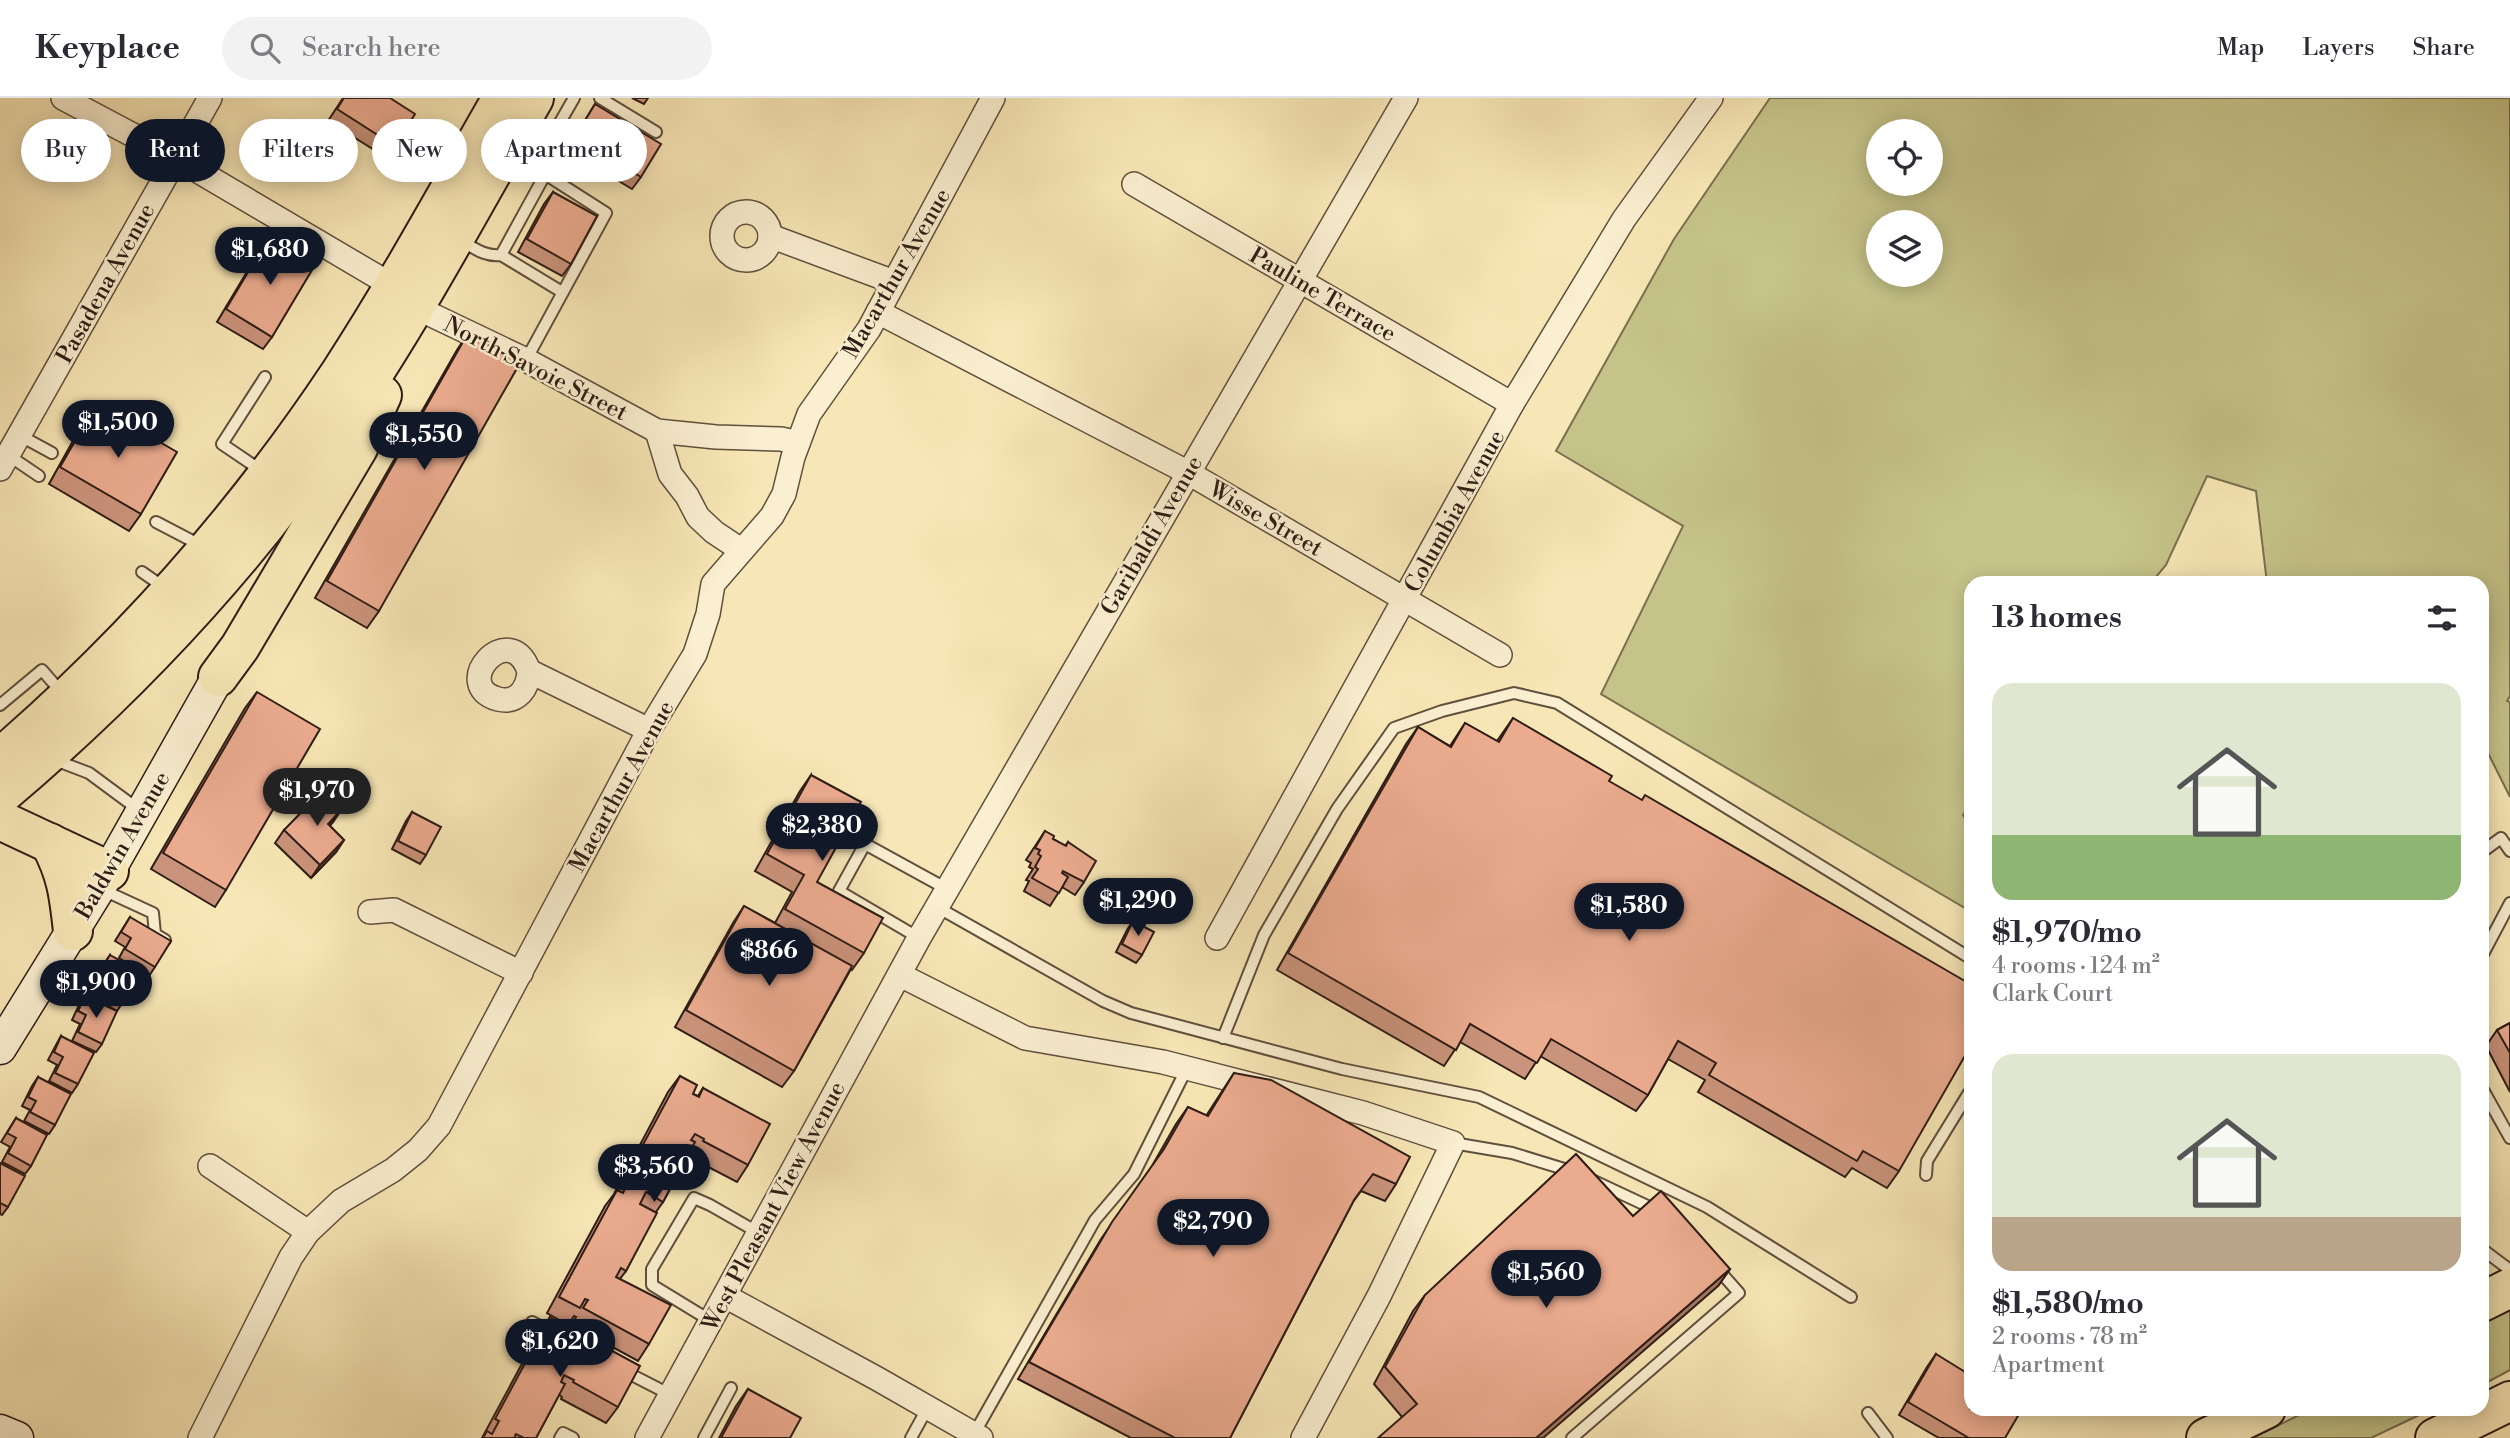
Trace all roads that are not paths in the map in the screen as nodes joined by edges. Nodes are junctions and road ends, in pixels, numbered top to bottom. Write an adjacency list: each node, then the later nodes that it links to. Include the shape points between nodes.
1 (64, 98): 10 (street, North Savoie Street)
2 (210, 98): 9 (street, Pasadena Avenue)
3 (574, 98): 8 (lane)
4 (600, 98): 11 (lane)
5 (993, 98): 21 (street, Macarthur Avenue)
6 (1406, 98): 20 (street, Garibaldi Avenue)
7 (1711, 98): 27 (street, Columbia Avenue, via 1624,219)
8 (525, 116): 18 (highway); 23 (highway)
9 (198, 119)
10 (125, 131)
11 (656, 132)
12 (162, 182): 30 (street, Pasadena Avenue)
13 (216, 182): 23 (street, North Savoie Street)
14 (541, 182): 19 (lane)
15 (558, 182): 22 (lane, via 606,212)
16 (1134, 184): 20 (street, Pauline Terrace)
17 (770, 236): 21 (street)
18 (454, 237): 19 (lane, via 483,254); 23 (highway)
19 (501, 255): 22 (lane)
20 (1300, 281): 27 (street, Pauline Terrace); 32 (street, Garibaldi Avenue)
21 (894, 282): 24 (street, Macarthur Avenue)
22 (562, 292): 25 (lane)
23 (404, 296): 25 (street, North Savoie Street); 33 (highway, via 335,380); 41 (highway, via 376,411 358,448); 45 (highway, via 338,427 290,494 140,667)
24 (878, 312): 29 (street, Macarthur Avenue, via 809,414); 32 (street, Wisse Street)
25 (526, 360): 28 (street, North Savoie Street)
26 (265, 377): 33 (lane, via 222,444)
27 (1512, 404): 38 (street, Columbia Avenue)
28 (657, 431): 29 (street, North Savoie Street); 37 (street, via 670,474 698,517)
29 (798, 443): 37 (street, Macarthur Avenue, via 784,494 772,516)
30 (9, 453): 31 (lane); 34 (lane)
31 (52, 453)
32 (1187, 472): 38 (street, Wisse Street); 54 (street, Garibaldi Avenue)
33 (268, 474): 36 (highway)
34 (39, 476)
35 (156, 522): 36 (lane)
36 (207, 549): 42 (highway, via 156,582 133,632)
37 (741, 550): 44 (street, Macarthur Avenue, via 713,584 695,654)
38 (1406, 600): 39 (street, Wisse Street); 59 (street, Columbia Avenue)
39 (1500, 655)
40 (528, 671): 44 (street)
41 (218, 677): 48 (street, Baldwin Avenue)
42 (66, 698): 43 (lane, via 42,670); 46 (highway)
43 (0, 705)
44 (649, 730): 63 (street, Macarthur Avenue)
45 (46, 756): 47 (highway); 48 (lane, via 89,773)
46 (0, 758)
47 (0, 796)
48 (142, 812): 53 (street, Baldwin Avenue)
49 (0, 820): 50 (highway)
50 (50, 843): 53 (highway); 57 (highway, via 68,886)
51 (2489, 847): 52 (lane, via 2501,838)
52 (2510, 851)
53 (104, 879): 57 (street, Baldwin Avenue); 60 (lane, via 153,913 155,934)
54 (942, 898): 58 (street, Garibaldi Avenue); 58 (lane, via 865,844 839,891); 65 (lane, via 1112,1005)
55 (2510, 903): 61 (lane)
56 (370, 912): 63 (street, via 394,910)
57 (73, 931): 66 (street, Baldwin Avenue)
58 (919, 938): 64 (street, Garibaldi Avenue)
59 (1217, 938)
60 (168, 942)
61 (2489, 943)
62 (1964, 954): 65 (lane, via 1557,703 1514,693 1442,710 1394,728 1337,809 1264,935)
63 (521, 973): 75 (street, Macarthur Avenue, via 439,1126 418,1150 341,1201)
64 (900, 975): 67 (street, via 1025,1038); 76 (street, West Pleasant View Avenue)
65 (1223, 1038): 82 (lane, via 1479,1097 1707,1207)
66 (0, 1048)
67 (1187, 1068): 71 (street, via 1363,1113); 97 (lane, via 1134,1174 1095,1220)
68 (2489, 1100): 70 (lane)
69 (1964, 1101): 73 (lane, via 1927,1161)
70 (2510, 1138)
71 (1453, 1143): 74 (lane, via 1512,1153 1569,1170); 105 (street)
72 (210, 1166): 75 (street)
73 (1926, 1175)
74 (1663, 1215)
75 (308, 1232): 99 (street, Macarthur Avenue)
76 (759, 1233): 81 (street, West Pleasant View Avenue); 84 (lane, via 694,1198 652,1269 652,1285)
77 (2489, 1254): 79 (lane)
78 (1712, 1262): 106 (lane, via 1739,1293)
79 (2510, 1270)
80 (2510, 1288): 83 (highway)
81 (724, 1296): 84 (street, West Pleasant View Avenue); 91 (street)
82 (1851, 1297)
83 (2489, 1298)
84 (711, 1321): 89 (street, West Pleasant View Avenue)
85 (532, 1322): 86 (lane)
86 (567, 1340)
87 (613, 1365): 89 (lane)
88 (732, 1388): 103 (lane)
89 (671, 1395): 102 (street, West Pleasant View Avenue)
90 (2510, 1401): 92 (highway)
91 (928, 1407): 97 (street); 104 (lane)
92 (2489, 1411)
93 (1868, 1413): 107 (lane)
94 (2252, 1416): 108 (highway)
95 (2480, 1416): 109 (highway)
96 (0, 1431): 98 (street)
97 (978, 1436)
98 (17, 1438)
99 (200, 1438)
100 (560, 1438): 101 (lane, via 563,1433)
101 (573, 1438)
102 (647, 1438)
103 (704, 1438)
104 (911, 1438)
105 (1303, 1438)
106 (1572, 1438)
107 (1886, 1438)
108 (2206, 1438)
109 (2435, 1438)

